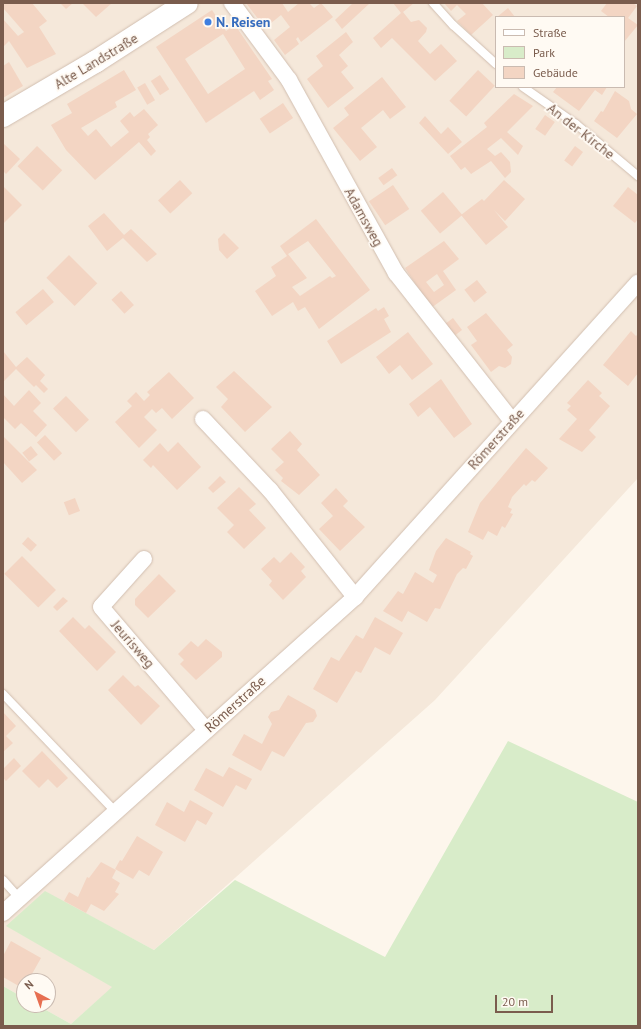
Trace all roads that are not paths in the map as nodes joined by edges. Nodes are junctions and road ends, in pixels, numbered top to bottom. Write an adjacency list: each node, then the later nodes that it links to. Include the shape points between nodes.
1 (187, 3): 6 (main road, Alte Landstraße, via 102,58)
2 (232, 3): 10 (street, Adamsweg, via 289,80 396,273)
3 (433, 3): 4 (lane)
4 (495, 63)
5 (524, 88): 7 (lane, An der Kirche, via 576,124)
6 (3, 116)
7 (638, 176)
8 (638, 283): 10 (street, Römerstraße)
9 (203, 419): 12 (street, via 270,490)
10 (512, 421): 12 (street, Römerstraße)
11 (144, 559): 14 (street, Jeurisweg, via 101,606)
12 (355, 597): 14 (street, Römerstraße)
13 (3, 694): 15 (lane)
14 (206, 730): 15 (street, Römerstraße)
15 (115, 810): 17 (street, Römerstraße)
16 (3, 880): 17 (lane)
17 (20, 899): 18 (street, Römerstraße)
18 (3, 913)

